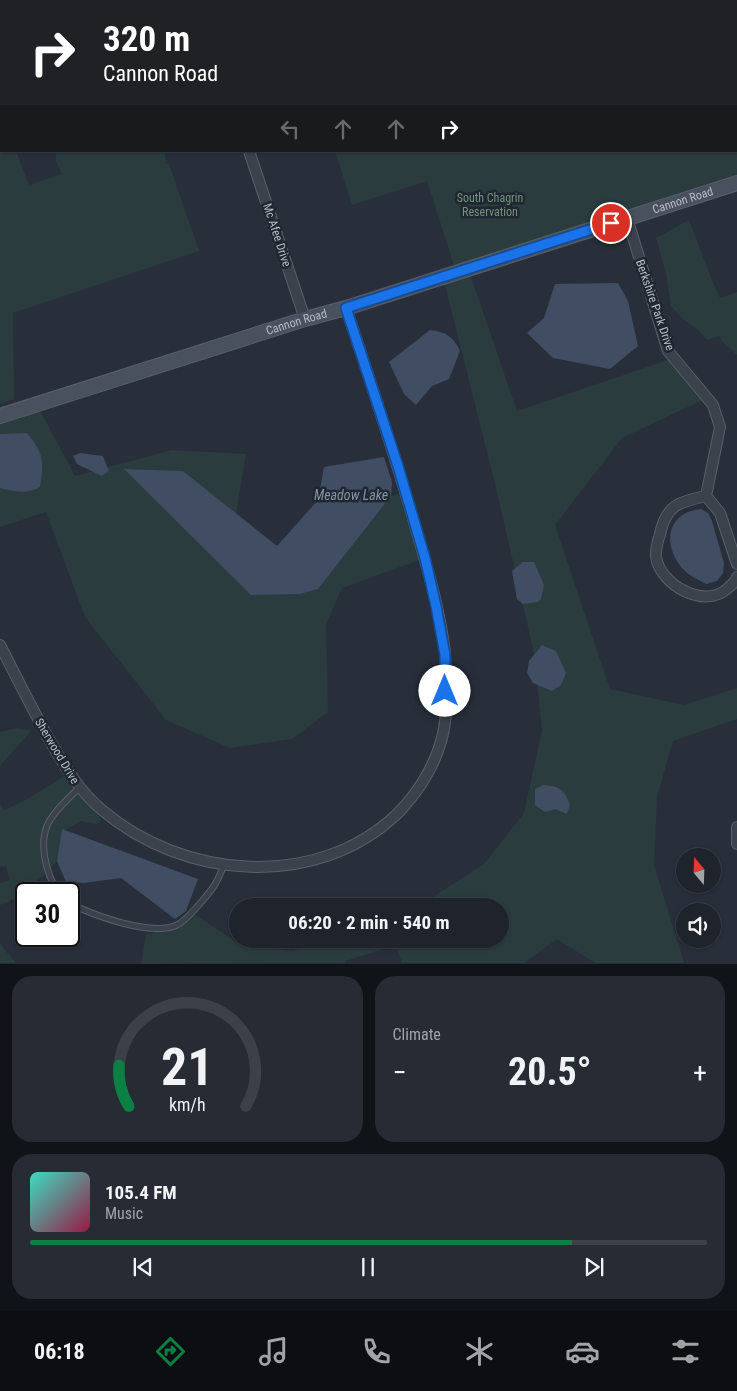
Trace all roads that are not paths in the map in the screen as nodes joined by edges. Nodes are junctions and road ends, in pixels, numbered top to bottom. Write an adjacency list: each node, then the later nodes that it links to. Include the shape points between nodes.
1 (249, 152): 5 (street, Mc Afee Drive)
2 (737, 183): 3 (main road, Cannon Road)
3 (627, 218): 4 (main road, Cannon Road); 7 (street, Berkshire Park Drive, via 668,351 713,405 720,427)
4 (346, 308): 5 (main road, Cannon Road); 14 (street, Sherwood Drive, via 398,466 432,588 445,655 445,722 437,752 409,802 366,839 340,852 296,863 264,867)
5 (305, 319): 6 (main road, Cannon Road)
6 (0, 416)
7 (706, 496): 8 (street, via 720,513); 9 (street, via 676,504 667,514 661,526 656,556 661,571 685,591 709,598 724,592 737,580)
8 (737, 564)
9 (737, 576)
10 (0, 645): 11 (street, Sherwood Drive, via 37,718)
11 (79, 788): 14 (street, Sherwood Drive, via 128,830 158,846 196,860); 15 (lane, via 50,819 44,835 45,860)
12 (737, 827): 13 (street)
13 (737, 844)
14 (224, 865): 16 (lane, via 215,885 178,925 159,930 134,927)
15 (52, 882)
16 (80, 907)

